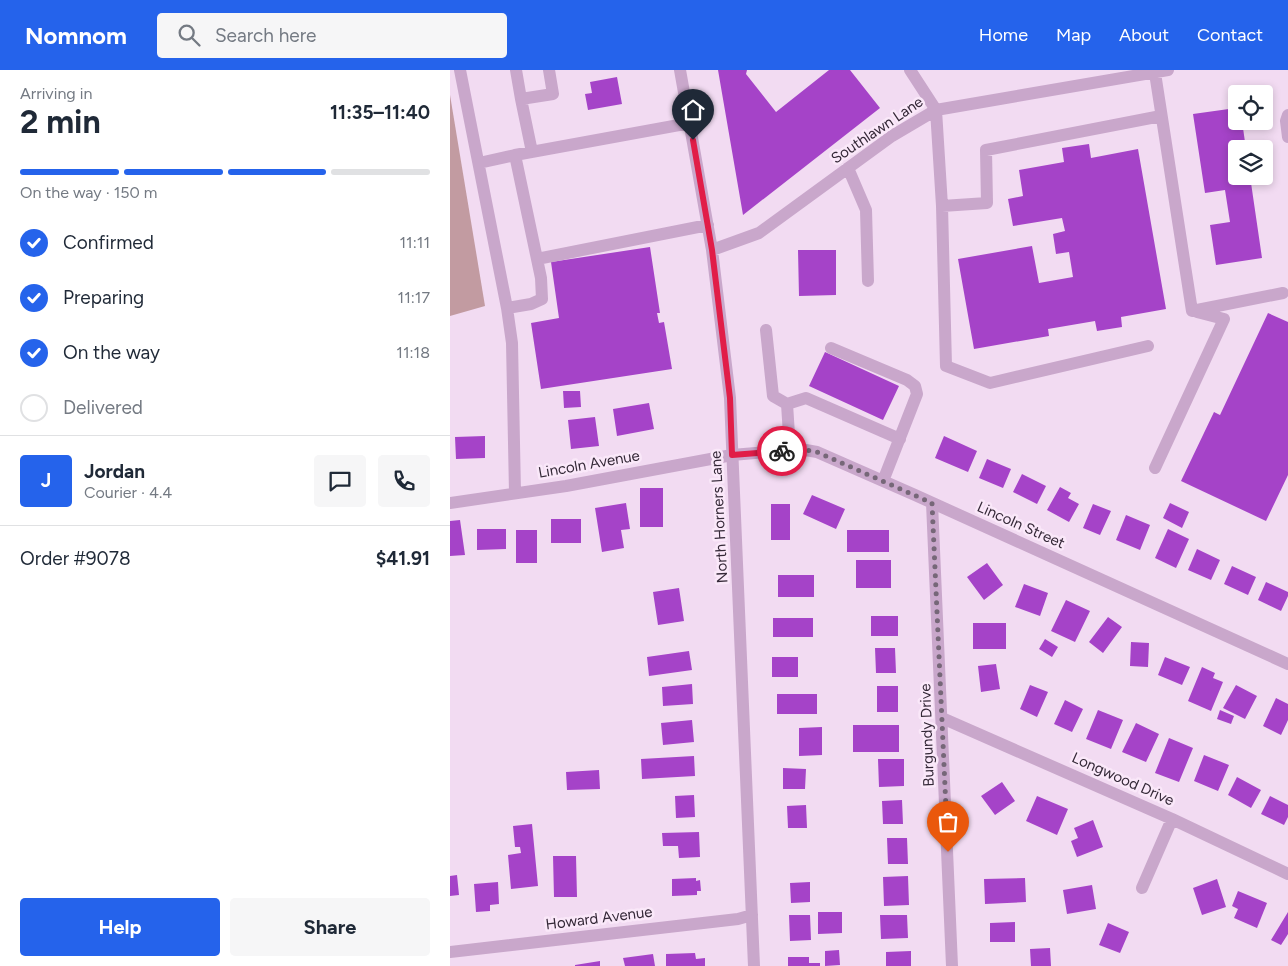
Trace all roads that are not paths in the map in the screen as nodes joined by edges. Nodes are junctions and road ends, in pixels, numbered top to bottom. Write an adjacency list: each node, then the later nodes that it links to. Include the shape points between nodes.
1 (460, 70): 16 (street)
2 (516, 70): 8 (street)
3 (549, 70): 8 (street, via 553,94)
4 (680, 70): 12 (street, North Horners Lane)
5 (910, 70): 9 (street)
6 (1168, 70): 7 (street, Southlawn Lane)
7 (1154, 73): 9 (street, Southlawn Lane); 11 (street)
8 (521, 99): 14 (street)
9 (936, 110): 17 (street, Southlawn Lane, via 892,136); 18 (street)
10 (1288, 115): 13 (street)
11 (1162, 116): 18 (street, via 986,150 987,203); 25 (street)
12 (690, 123): 14 (street); 19 (street, North Horners Lane)
13 (1288, 137)
14 (532, 152): 15 (street)
15 (515, 155): 16 (street); 21 (street)
16 (478, 163): 24 (street)
17 (848, 168): 20 (street, Southlawn Lane, via 759,233); 22 (street, via 866,210)
18 (942, 206): 27 (street, via 946,366 990,382)
19 (708, 225): 20 (street, North Horners Lane); 21 (street)
20 (712, 250): 32 (street, North Horners Lane, via 730,398)
21 (537, 259): 24 (street, via 542,299)
22 (868, 281)
23 (1282, 293): 25 (street)
24 (507, 308): 35 (street, via 512,343)
25 (1192, 311): 33 (street, via 1224,319)
26 (766, 330): 29 (street, via 773,396)
27 (1148, 346)
28 (831, 348): 30 (street, via 907,380 914,386 917,394)
29 (787, 404): 30 (street, via 806,398); 31 (street)
30 (900, 439): 34 (street)
31 (790, 450): 32 (street, Lincoln Street); 34 (street, Lincoln Street, via 817,452)
32 (732, 455): 35 (street, Lincoln Avenue); 43 (street, North Horners Lane)
33 (1155, 468)
34 (883, 481): 36 (street, Lincoln Street)
35 (515, 493): 37 (street, Lincoln Avenue)
36 (932, 503): 38 (street, Lincoln Street); 39 (street, Burgundy Drive)
37 (450, 504)
38 (1288, 664)
39 (942, 718): 40 (street, Longwood Drive); 46 (street, Burgundy Drive)
40 (1172, 819): 41 (street, Longwood Drive); 42 (street)
41 (1288, 874)
42 (1142, 888)
43 (752, 915): 44 (street, Howard Avenue); 45 (street, North Horners Lane)
44 (450, 952)
45 (754, 966)
46 (952, 966)

